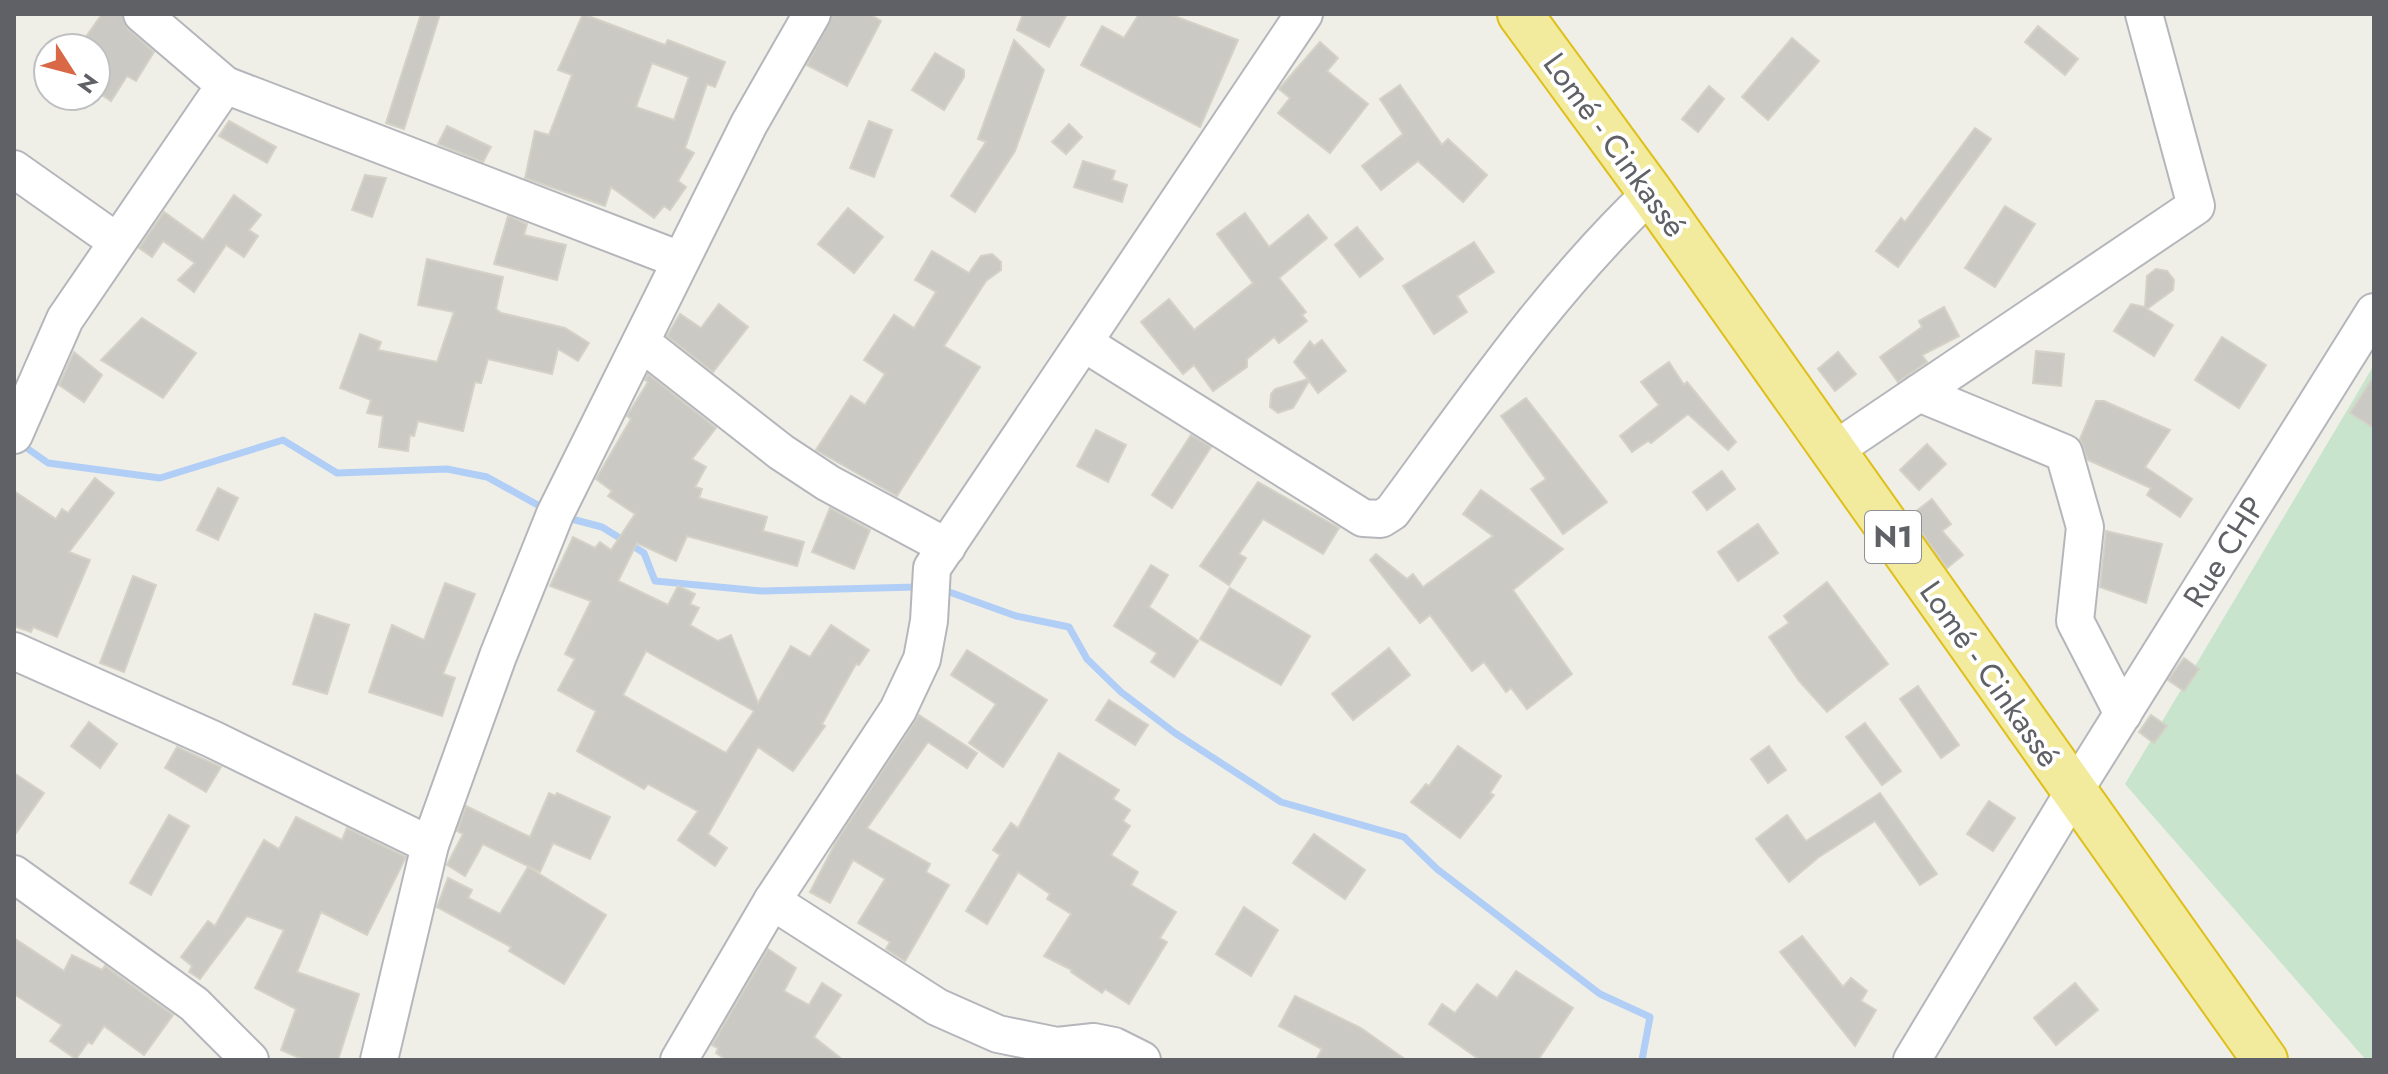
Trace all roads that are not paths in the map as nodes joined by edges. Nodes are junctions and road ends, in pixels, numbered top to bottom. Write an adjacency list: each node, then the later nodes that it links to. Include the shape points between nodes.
1 (142, 14): 6 (street)
2 (812, 14): 10 (street)
3 (1304, 14): 13 (street)
4 (1520, 14): 8 (highway, Lomé - Cinkassé / N1)
5 (2144, 14): 14 (street, via 2196,206)
6 (225, 85): 9 (street); 10 (street)
7 (14, 169): 9 (street)
8 (1651, 193): 13 (street, via 1604,237 1543,308 1392,512 1381,519 1363,518); 16 (highway, Lomé - Cinkassé / N1)
9 (116, 241): 15 (street, via 65,319)
10 (680, 260): 12 (street)
11 (2374, 312): 19 (street, Rue CHP)
12 (642, 343): 17 (street, via 781,452); 21 (street, via 555,514)
13 (1084, 343): 17 (street)
14 (1919, 393): 16 (street); 19 (street, via 2064,453 2085,527 2075,621)
15 (14, 435)
16 (1833, 451): 20 (highway, Lomé - Cinkassé / N1)
17 (947, 547): 23 (street, via 932,568 922,659 898,710)
18 (14, 651): 21 (street)
19 (2123, 714): 20 (street, Rue CHP)
20 (2073, 793): 28 (street, Rue CHP); 29 (highway, Lomé - Cinkassé / N1)
21 (430, 845): 25 (street)
22 (14, 874): 24 (street, via 194,1004)
23 (772, 901): 26 (street); 27 (street, via 937,1007 998,1034 1057,1046 1094,1042)
24 (250, 1060)
25 (379, 1060)
26 (679, 1060)
27 (1142, 1060)
28 (1912, 1060)
29 (2265, 1060)

